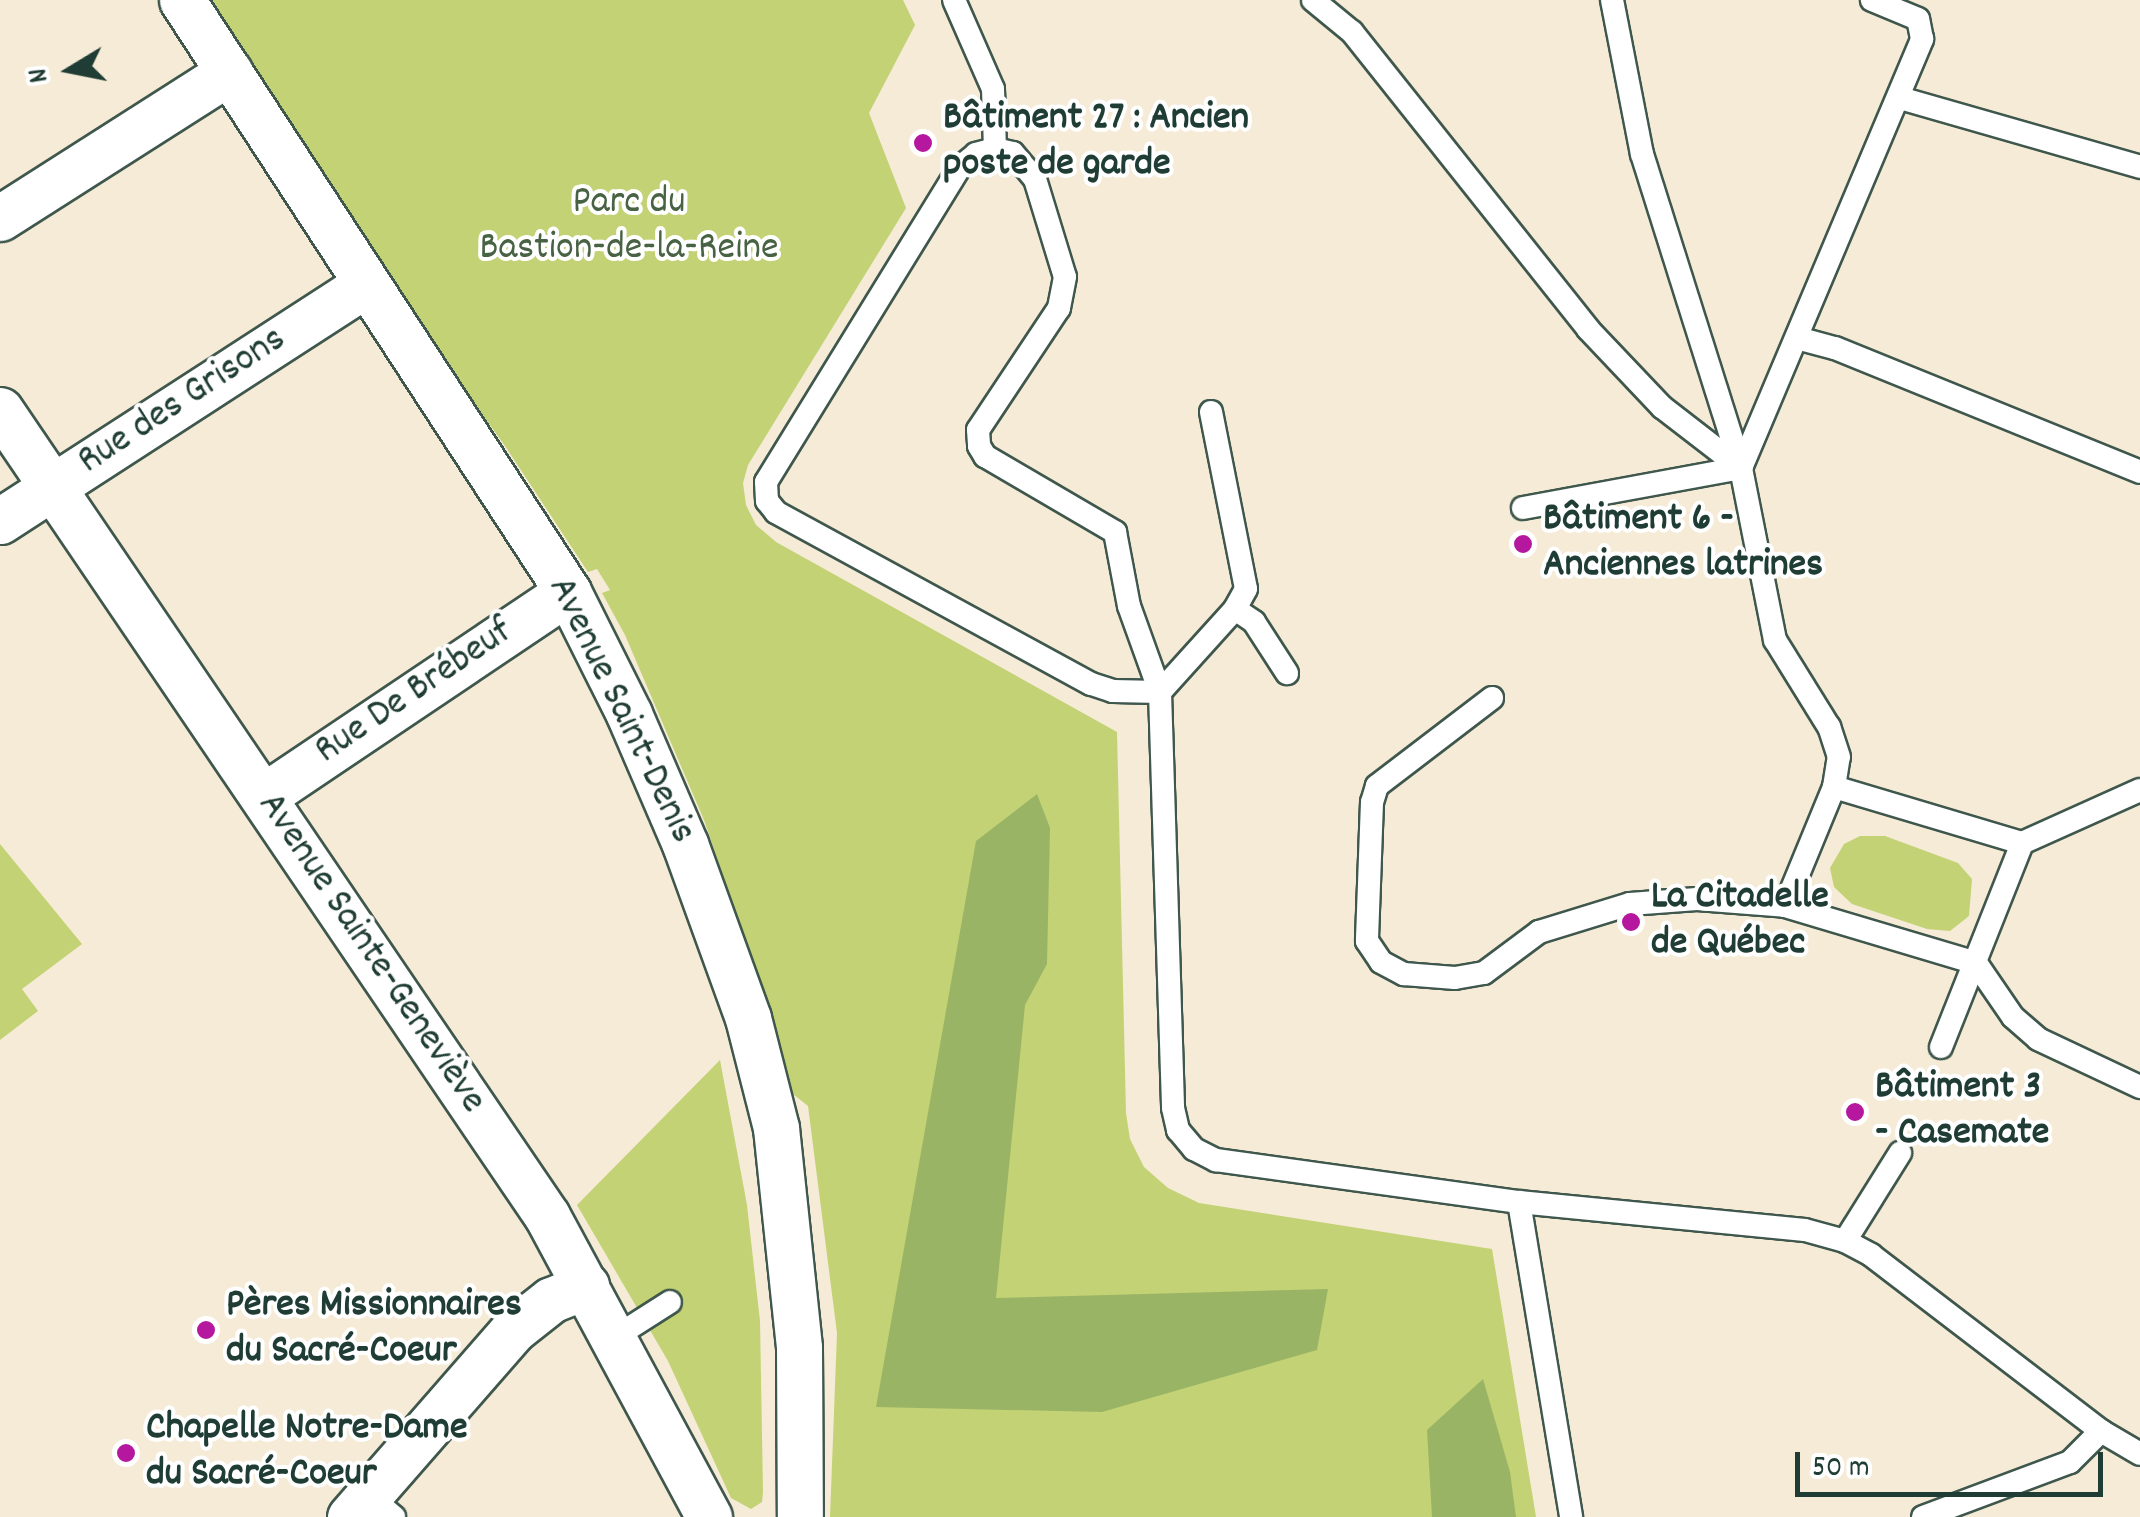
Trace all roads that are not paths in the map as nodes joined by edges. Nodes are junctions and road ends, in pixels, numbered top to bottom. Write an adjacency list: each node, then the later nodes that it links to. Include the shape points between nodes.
1 (182, 0): 6 (street, Avenue Saint-Denis)
2 (954, 0): 8 (lane, via 993,88)
3 (1313, 0): 15 (lane, via 1352,32 1588,329 1662,407)
4 (1612, 0): 15 (lane, via 1642,154)
5 (1872, 0): 7 (lane, via 1918,19 1923,30)
6 (230, 72): 10 (street); 11 (street, Avenue Saint-Denis)
7 (1900, 98): 9 (lane); 12 (lane)
8 (995, 150): 23 (lane, via 1013,153 1035,179 1065,277 1060,308 978,430 979,446 985,456 1115,532 1129,606); 23 (lane, via 958,168 766,482 767,501 776,512 1091,684)
9 (2140, 167)
10 (0, 218)
11 (366, 284): 17 (street, Rue des Grisons); 20 (street, Avenue Saint-Denis)
12 (1797, 338): 15 (lane); 16 (lane)
13 (0, 410): 17 (street, Avenue Sainte-Geneviève)
14 (1211, 412): 21 (lane, via 1244,566 1246,590)
15 (1741, 468): 18 (lane); 25 (lane, via 1775,640 1829,727 1839,757)
16 (2140, 472)
17 (52, 486): 19 (street, Rue des Grisons); 27 (street, Avenue Sainte-Geneviève)
18 (1523, 508)
19 (0, 521)
20 (568, 592): 27 (street, Rue De Brébeuf); 43 (street, Avenue Saint-Denis, via 685,844 748,1018 776,1128 800,1348)
21 (1236, 609): 22 (lane, via 1254,622); 23 (lane)
22 (1287, 673)
23 (1160, 692): 34 (lane, via 1178,1130 1216,1160)
24 (1492, 698): 29 (lane, via 1377,786 1367,941 1380,962 1404,974 1456,978 1484,973 1539,932 1630,904 1697,899)
25 (1834, 787): 28 (lane); 29 (lane)
26 (2140, 790): 28 (lane)
27 (264, 796): 36 (street, Avenue Sainte-Geneviève, via 547,1216)
28 (2022, 843): 30 (lane)
29 (1785, 906): 30 (lane)
30 (1976, 964): 31 (lane); 32 (lane, via 2013,1017 2038,1039)
31 (1940, 1048)
32 (2140, 1087)
33 (1900, 1153): 35 (lane)
34 (1519, 1202): 35 (lane, via 1805,1230); 44 (lane)
35 (1845, 1242): 39 (lane, via 1872,1255)
36 (586, 1286): 38 (street, Avenue Sainte-Geneviève); 41 (street, via 551,1300 513,1330)
37 (670, 1302): 38 (lane)
38 (615, 1337): 42 (street, Avenue Sainte-Geneviève)
39 (2101, 1431): 40 (lane); 45 (lane, via 2070,1462)
40 (2140, 1454)
41 (371, 1510)
42 (709, 1517)
43 (800, 1517)
44 (1571, 1517)
45 (1924, 1517)

